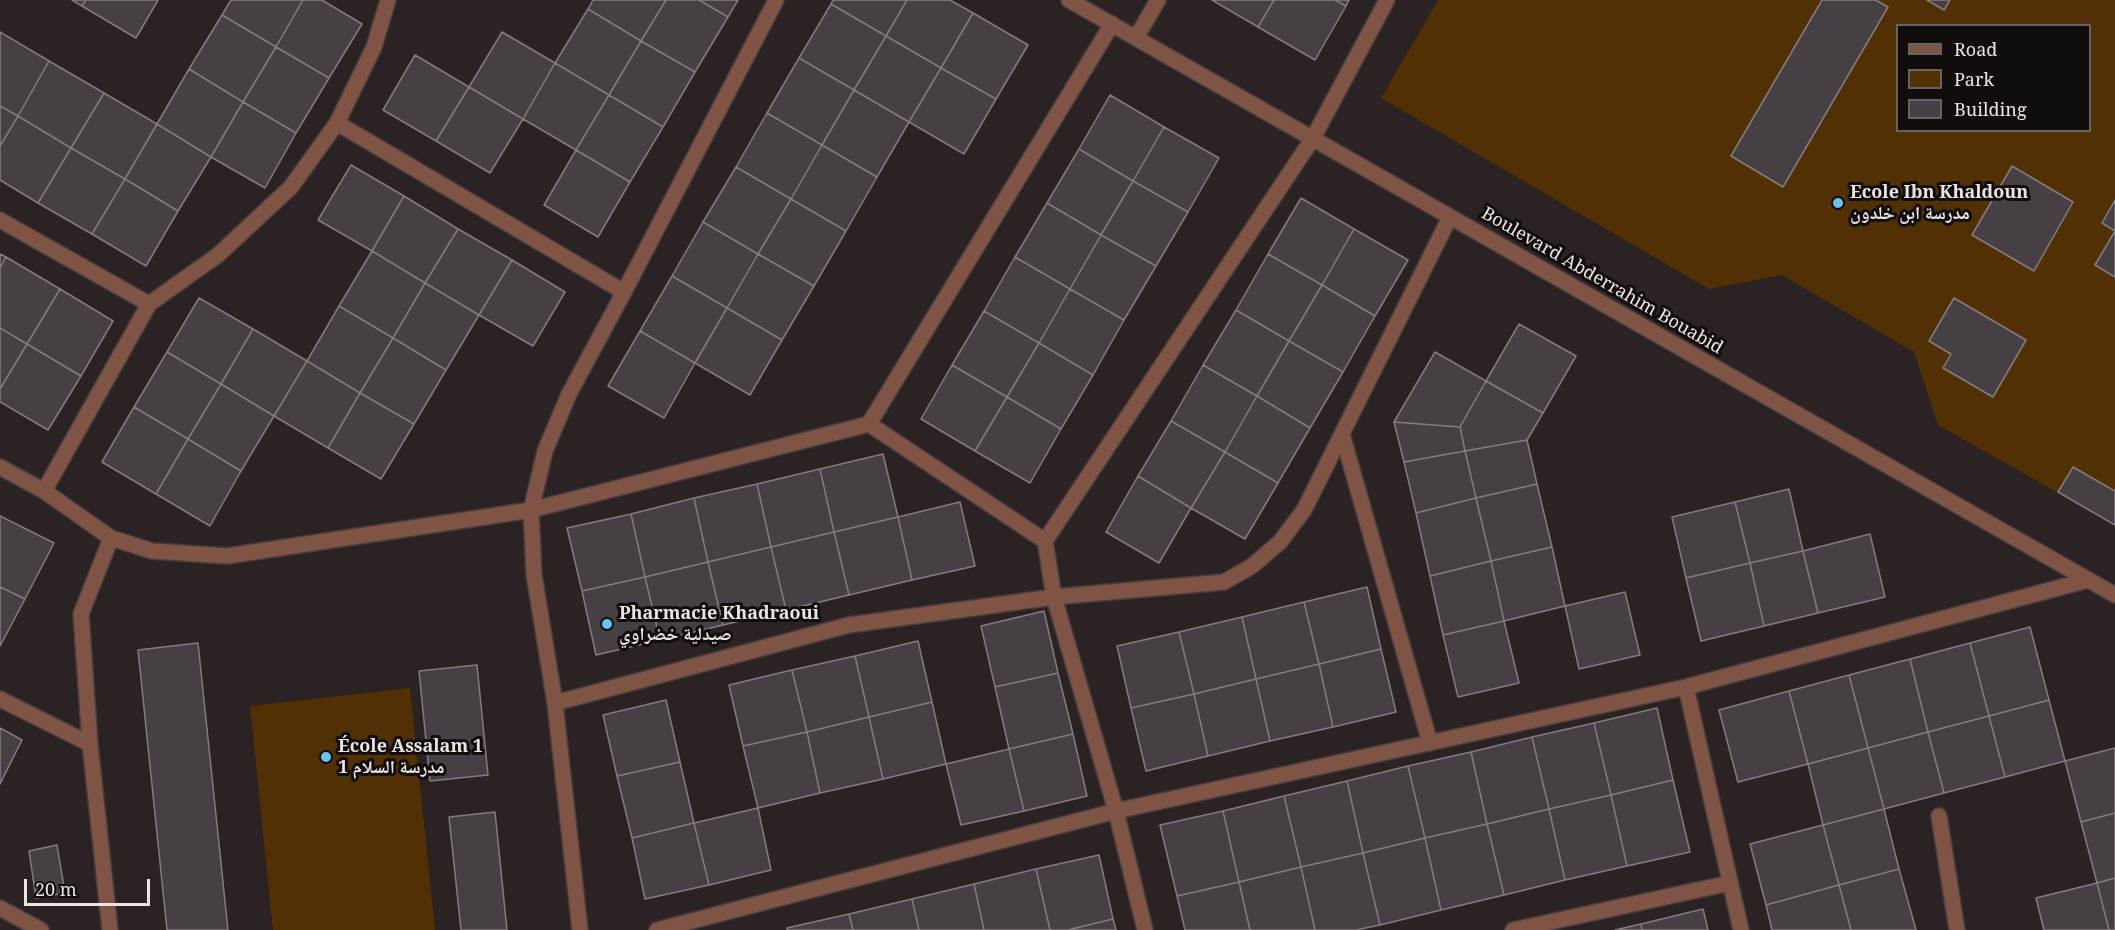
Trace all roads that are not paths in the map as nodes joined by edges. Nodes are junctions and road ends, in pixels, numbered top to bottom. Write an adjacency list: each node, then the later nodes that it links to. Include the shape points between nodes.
1 (388, 0): 8 (street, via 374,47)
2 (776, 0): 12 (street)
3 (1069, 0): 6 (street, Boulevard Abderrahim Bouabid)
4 (1158, 0): 7 (street)
5 (1387, 0): 9 (street)
6 (1112, 24): 7 (street, Boulevard Abderrahim Bouabid); 14 (street)
7 (1136, 38): 9 (street, Boulevard Abderrahim Bouabid)
8 (337, 123): 12 (street); 13 (street, via 291,187 218,255)
9 (1313, 138): 10 (street, Boulevard Abderrahim Bouabid); 20 (street)
10 (1450, 217): 15 (street); 21 (street, Boulevard Abderrahim Bouabid)
11 (0, 220): 13 (street)
12 (624, 292): 18 (street, via 569,394 545,451)
13 (149, 304): 17 (street)
14 (869, 424): 18 (street); 20 (street)
15 (1342, 434): 23 (street, via 1304,510 1280,542 1252,566 1224,582); 27 (street)
16 (0, 467): 17 (street)
17 (44, 491): 19 (street)
18 (531, 510): 19 (street, via 227,556 152,551); 26 (street, via 534,575)
19 (111, 538): 28 (street, via 81,614)
20 (1045, 541): 23 (street)
21 (2088, 580): 22 (street, Boulevard Abderrahim Bouabid); 24 (street)
22 (2115, 595)
23 (1054, 597): 26 (street, via 849,625); 29 (street)
24 (1686, 687): 27 (street); 31 (street)
25 (0, 699): 28 (street)
26 (555, 703): 35 (street)
27 (1430, 743): 29 (street)
28 (90, 744): 34 (street)
29 (1116, 811): 36 (street); 37 (street)
30 (1940, 816): 40 (street)
31 (1730, 883): 38 (street); 39 (street)
32 (0, 908): 33 (street)
33 (41, 930)
34 (110, 930)
35 (580, 930)
36 (657, 930)
37 (1145, 930)
38 (1513, 930)
39 (1741, 930)
40 (1957, 930)

